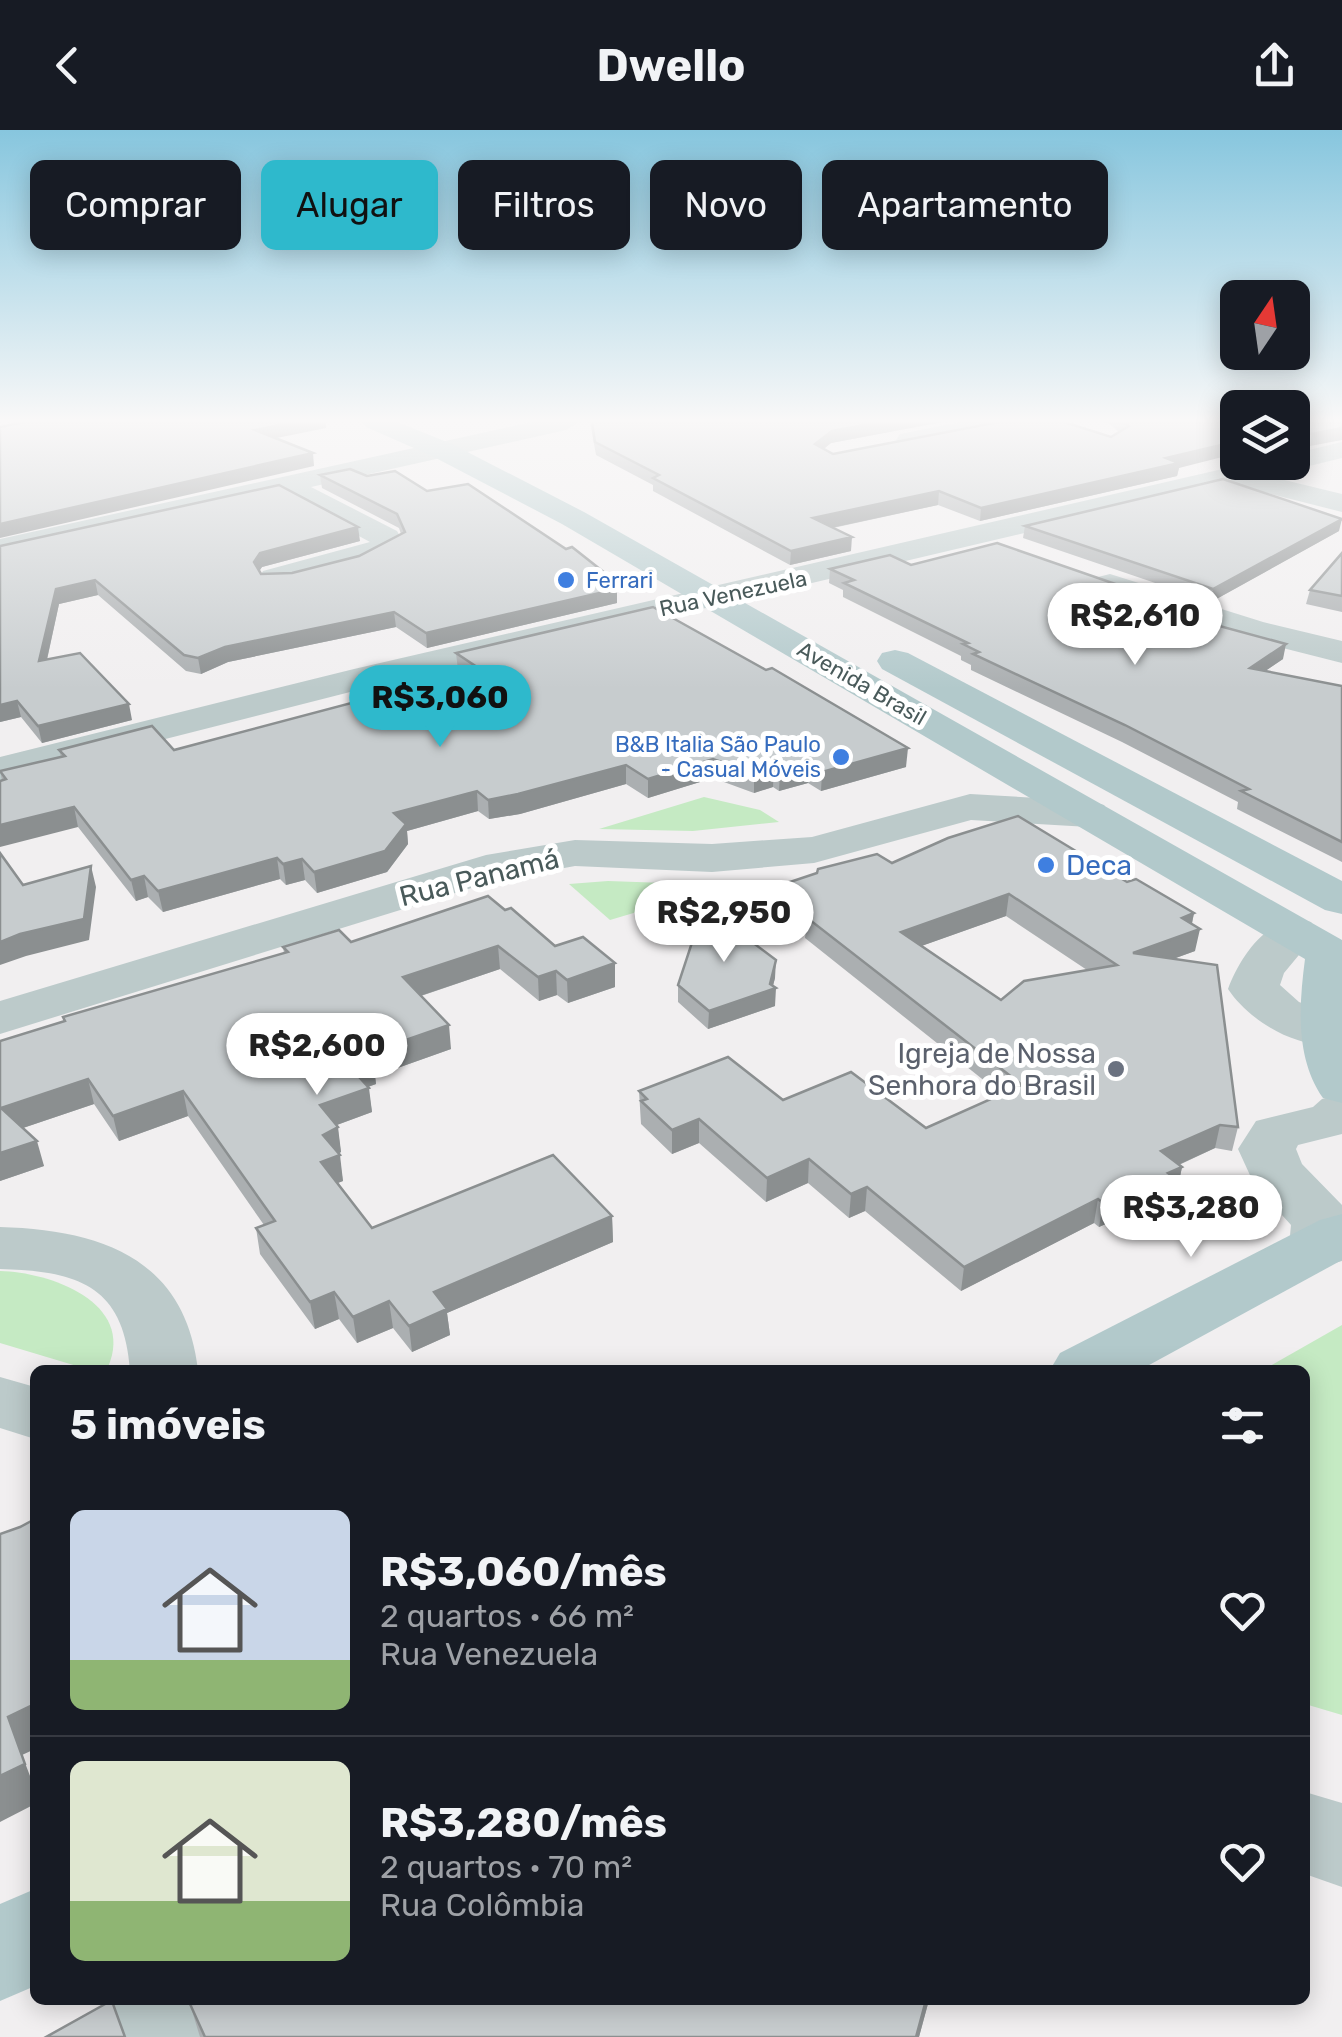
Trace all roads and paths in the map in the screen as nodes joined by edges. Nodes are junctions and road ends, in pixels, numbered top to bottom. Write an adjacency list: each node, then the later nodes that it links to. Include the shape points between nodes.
1 (164, 511): 7 (street)
2 (334, 511): 10 (street, via 388,543)
3 (571, 511): 12 (main road, Avenida Brasil)
4 (599, 511): 11 (main road, Avenida Brasil)
5 (1085, 511): 6 (street, Rua Venezuela)
6 (979, 536): 8 (street); 11 (street, Rua Venezuela)
7 (0, 548)
8 (1035, 556)
9 (1072, 570): 13 (street, via 1165,604)
10 (275, 578)
11 (754, 587): 12 (street, Rua Venezuela); 14 (main road, Avenida Brasil)
12 (711, 596): 15 (street, Rua Venezuela); 16 (main road, Avenida Brasil)
13 (1342, 652)
14 (1070, 754): 16 (main road); 19 (main road, Avenida Brasil)
15 (0, 770)
16 (1014, 770): 17 (street, Rua Panamá); 18 (main road, Avenida Brasil)
17 (970, 807): 18 (street, Rua Panamá); 21 (street, Rua Panamá, via 814,850 538,857)
18 (1089, 814): 20 (main road, Avenida Brasil)
19 (1342, 900)
20 (1322, 948): 22 (main road); 22 (street, via 1260,969 1253,989 1281,1013)
21 (0, 1018)
22 (1326, 1031): 23 (main road)
23 (1342, 1086)
24 (1342, 1111): 25 (street, via 1276,1133 1267,1149 1275,1171 1302,1195)
25 (1331, 1240): 28 (main road)
26 (0, 1248): 27 (street, via 71,1256 118,1275 159,1325)
27 (163, 1365)
28 (1094, 1365)
29 (0, 1402): 30 (street)
30 (30, 1411)
31 (1310, 1835): 32 (street)
32 (1342, 1845)
33 (30, 1938): 34 (main road)
34 (0, 1954)
35 (158, 2005): 36 (street)
36 (176, 2037)

